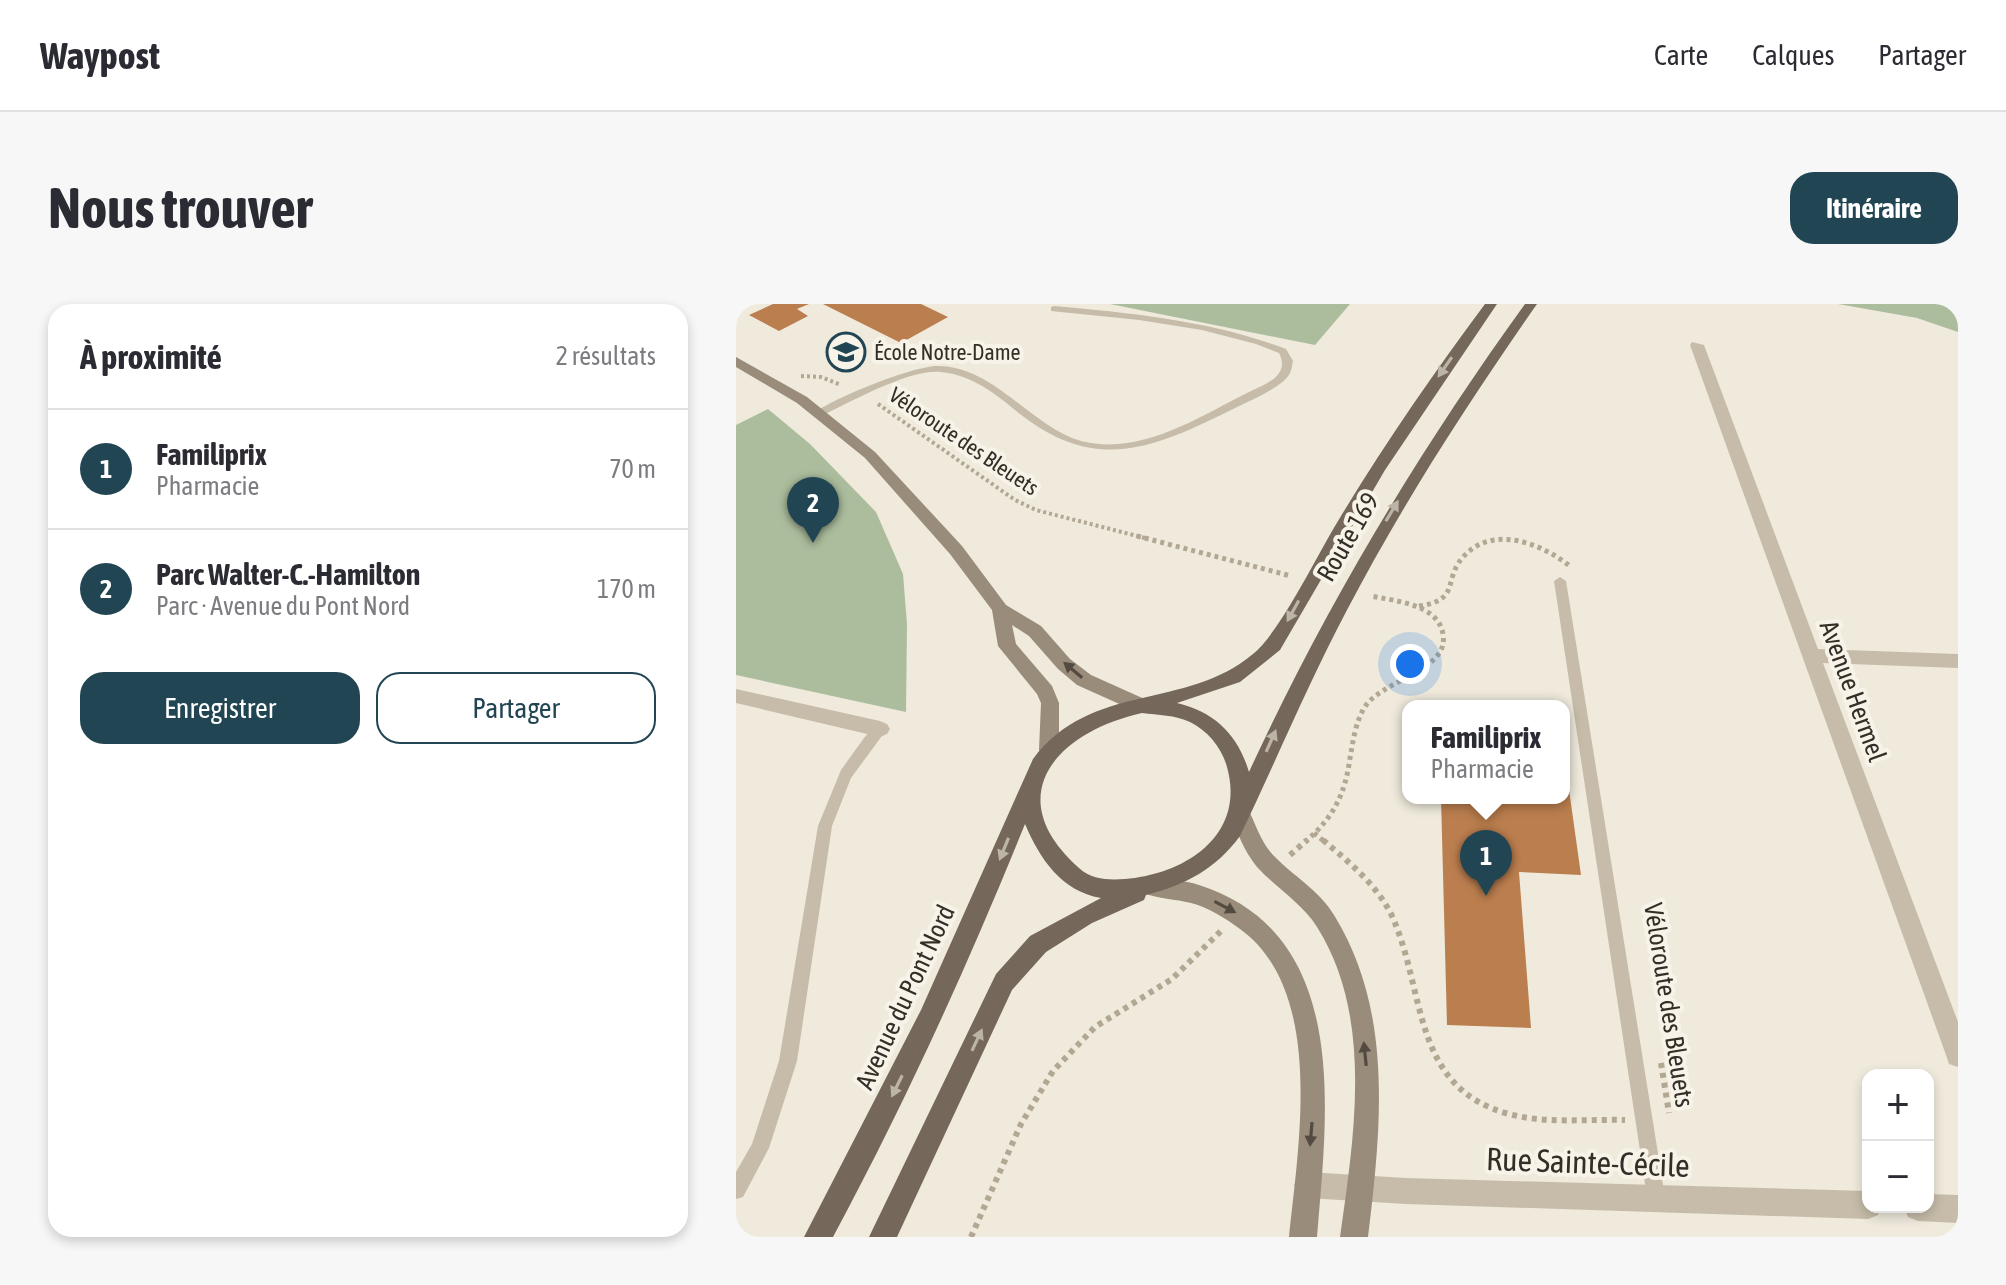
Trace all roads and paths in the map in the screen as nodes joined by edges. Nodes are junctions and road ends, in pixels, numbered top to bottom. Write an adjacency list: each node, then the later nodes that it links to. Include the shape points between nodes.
1 (1491, 304): 18 (main road, Route 169, one-way to 18, via 1393,442 1260,662 1235,679)
2 (1531, 304): 22 (main road, Route 169, one-way to 2, via 1312,657 1383,525)
3 (1054, 309): 7 (lane, via 1100,312 1250,340 1283,351 1288,361 1285,374 1165,435 1109,448 1056,436 980,378 956,369 923,368)
4 (1697, 345): 15 (street, Avenue Hermel)
5 (736, 361): 8 (street)
6 (795, 375): 7 (path, Véloroute des Bleuets, via 830,379)
7 (860, 394): 8 (lane); 9 (path, Véloroute des Bleuets, via 1026,506)
8 (819, 413): 14 (street, via 870,455 956,550)
9 (1274, 571)
10 (1576, 574): 13 (path, via 1536,545 1507,540 1483,544 1461,559 1445,598)
11 (1560, 581): 29 (lane)
12 (1385, 599): 13 (path)
13 (1416, 606): 23 (path, via 1443,631 1441,654 1387,684 1364,706 1344,789 1334,812)
14 (1000, 609): 18 (street, one-way to 14, via 1084,680 1035,631); 20 (street, via 1007,646 1050,703)
15 (1814, 656): 16 (street); 27 (street, Avenue Hermel)
16 (1958, 661)
17 (736, 696): 19 (street)
18 (1142, 706): 20 (main road, via 1106,714); 22 (main road, via 1202,719 1224,740 1236,760 1242,787)
19 (880, 729): 32 (lane, via 849,765 825,826 788,1061 760,1148)
20 (1049, 750): 21 (main road)
21 (1034, 777): 25 (main road, via 1031,810 1038,837 1054,861 1079,882 1111,890); 37 (main road, Avenue du Pont Nord, one-way to 37, via 948,978)
22 (1240, 813): 24 (street, via 1256,850); 25 (main road, via 1218,847 1188,871)
23 (1314, 833): 24 (path); 29 (path, Véloroute des Bleuets, via 1350,862 1387,907 1401,938 1432,1053 1463,1091 1509,1114)
24 (1273, 869): 31 (street, one-way to 24, via 1367,1069 1351,971 1325,919)
25 (1151, 886): 26 (street, one-way to 26, via 1204,896); 38 (main road, one-way to 25, via 1004,982 1038,944)
26 (1235, 912): 30 (street, one-way to 30, via 1265,935 1292,970 1305,1014 1314,1066); 39 (path, via 1195,961 1094,1028 1054,1069 1029,1108)
27 (1958, 1055)
28 (1660, 1061): 29 (path, Véloroute des Bleuets, via 1670,1122)
29 (1645, 1120): 33 (lane)
30 (1307, 1185): 31 (street, Rue Sainte-Cécile); 40 (street)
31 (1361, 1188): 33 (street, Rue Sainte-Cécile); 41 (street)
32 (736, 1190)
33 (1656, 1197): 34 (street, Rue Sainte-Cécile)
34 (1862, 1205)
35 (1934, 1208): 36 (street)
36 (1958, 1209)
37 (818, 1237)
38 (883, 1237)
39 (971, 1237)
40 (1303, 1237)
41 (1354, 1237)

